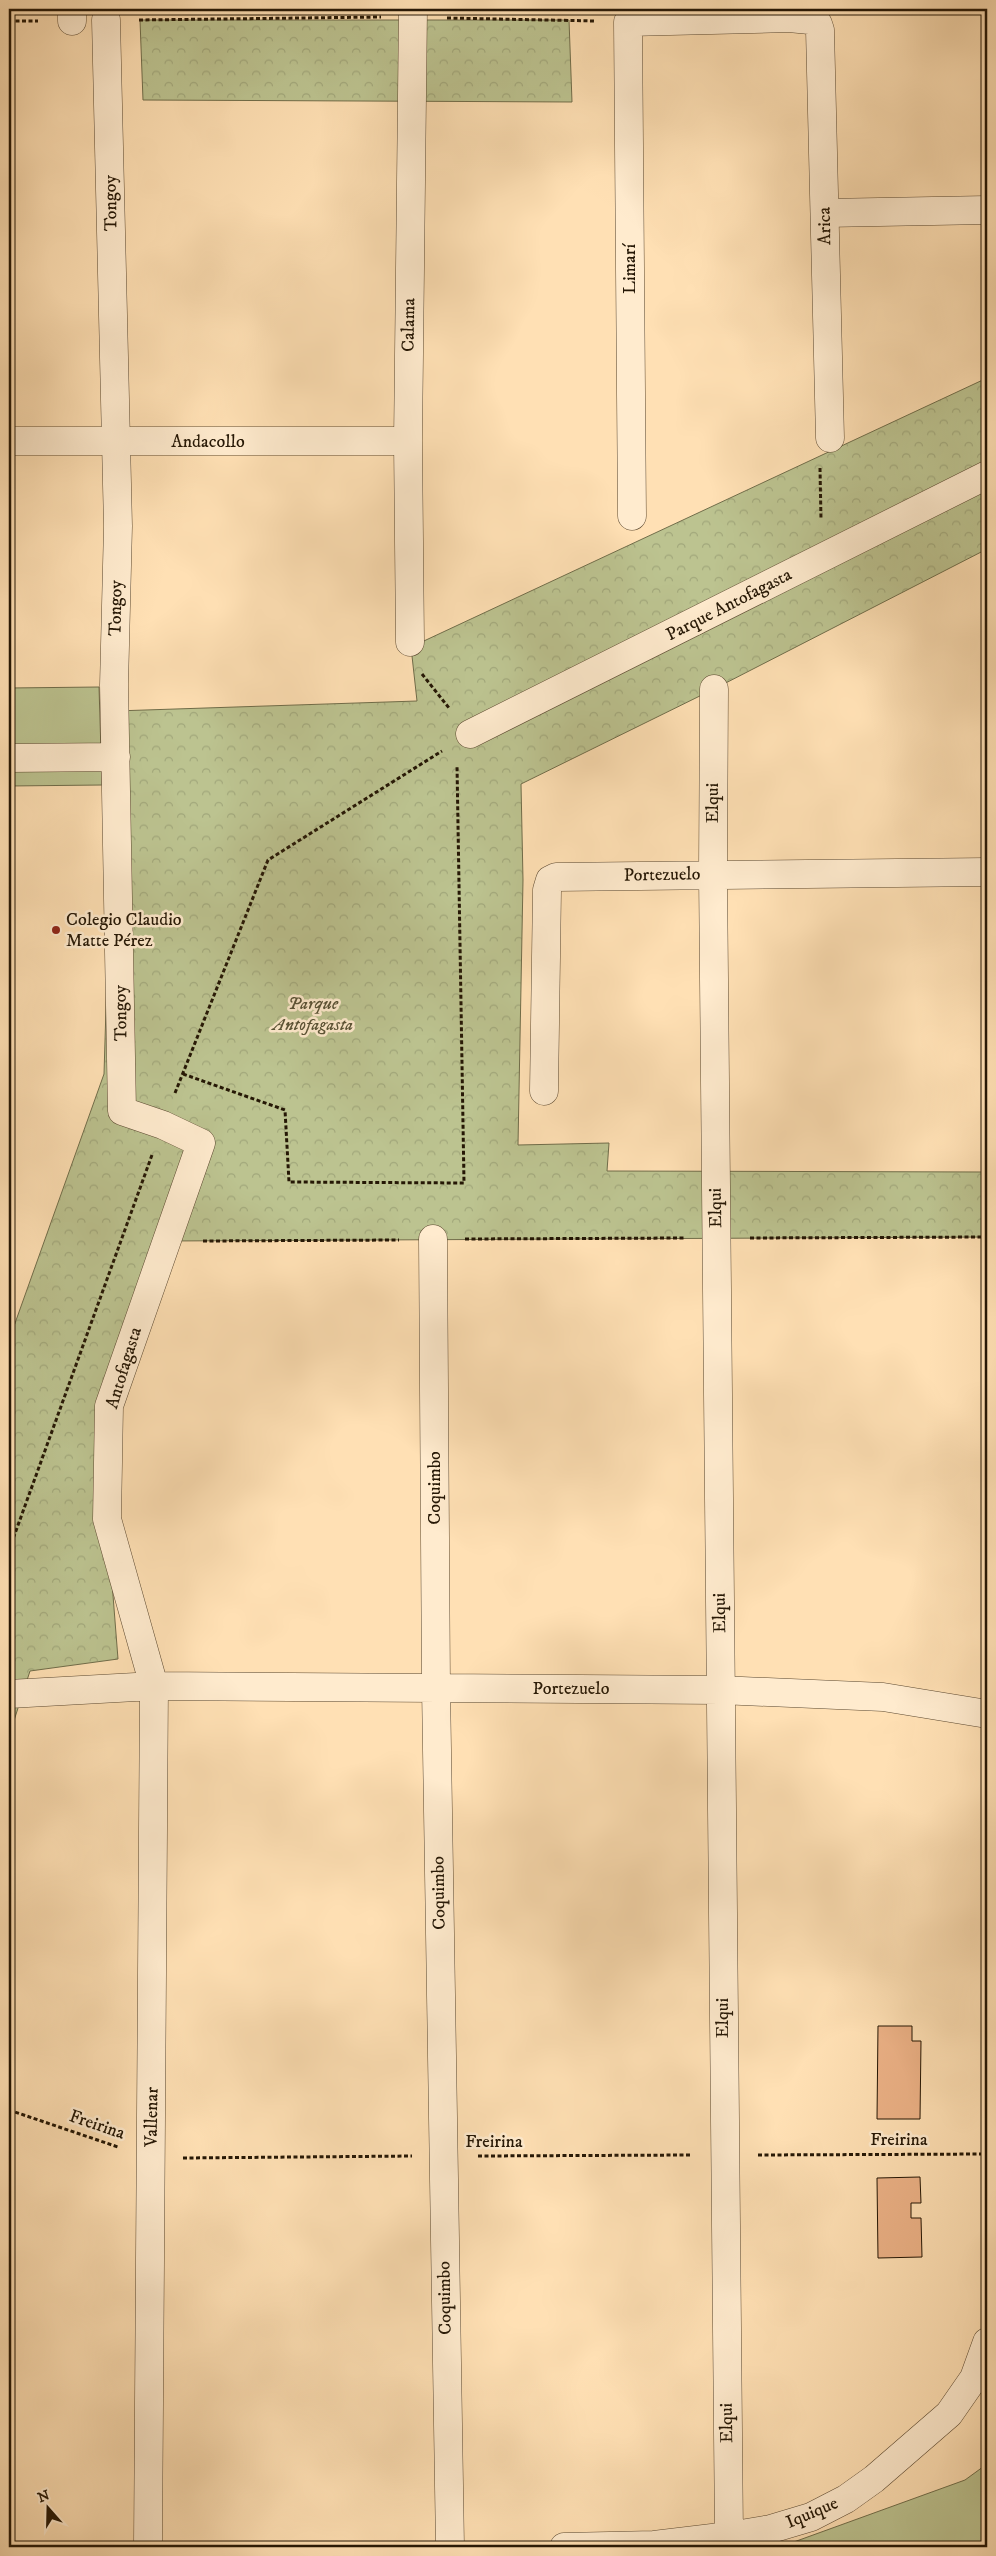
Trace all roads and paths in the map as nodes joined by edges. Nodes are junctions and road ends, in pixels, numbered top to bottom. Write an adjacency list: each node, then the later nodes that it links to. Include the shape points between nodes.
1 (413, 13): 4 (path); 6 (path); 12 (street, Calama)
2 (72, 15): 5 (path)
3 (796, 16): 6 (street); 8 (street, Arica, via 818,24 820,30)
4 (106, 20): 11 (street, Tongoy)
5 (9, 21)
6 (628, 22): 14 (street, Limarí)
7 (987, 210): 8 (street)
8 (825, 213): 9 (street, Arica)
9 (830, 438): 15 (path, via 821,456)
10 (9, 441): 11 (street, Andacollo)
11 (116, 442): 12 (street, Andacollo); 19 (street, Tongoy)
12 (408, 442): 16 (street, Calama)
13 (987, 475): 15 (street, Parque Antofagasta)
14 (632, 516)
15 (822, 558): 18 (street, Parque Antofagasta)
16 (410, 642): 18 (path, via 413,662)
17 (714, 689): 23 (street, Elqui)
18 (470, 734)
19 (116, 757): 20 (street); 26 (street, Tongoy, via 122,1111)
20 (9, 758)
21 (457, 762): 24 (path, via 464,1183 289,1182 285,1110)
22 (987, 872): 23 (street, Portezuelo)
23 (713, 874): 25 (street, Portezuelo, via 556,877 550,880 546,890); 28 (street, Elqui)
24 (183, 1074)
25 (544, 1092)
26 (201, 1143): 30 (street, Antofagasta)
27 (987, 1237): 28 (path)
28 (716, 1238): 29 (path); 33 (street, Elqui)
29 (433, 1240): 30 (path); 32 (street, Coquimbo)
30 (167, 1241): 31 (street, Antofagasta, via 109,1406 107,1519)
31 (154, 1686): 32 (street, Portezuelo); 34 (street, Portezuelo); 40 (street, Vallenar)
32 (436, 1688): 33 (street, Portezuelo); 39 (street, Coquimbo)
33 (720, 1690): 35 (street, Portezuelo, via 883,1697); 38 (street, Elqui)
34 (9, 1694)
35 (987, 1714)
36 (9, 2110): 40 (path, Freirina)
37 (987, 2154): 38 (path, Freirina)
38 (724, 2155): 39 (path, Freirina); 42 (street, Elqui)
39 (443, 2156): 40 (path, Freirina); 44 (street, Coquimbo)
40 (151, 2158): 43 (street, Vallenar)
41 (987, 2342): 42 (street, Iquique, via 974,2378 949,2414 874,2479 846,2499 811,2517 771,2529)
42 (728, 2536): 45 (street, Iquique, via 654,2545)
43 (148, 2547)
44 (450, 2547)
45 (564, 2547)

